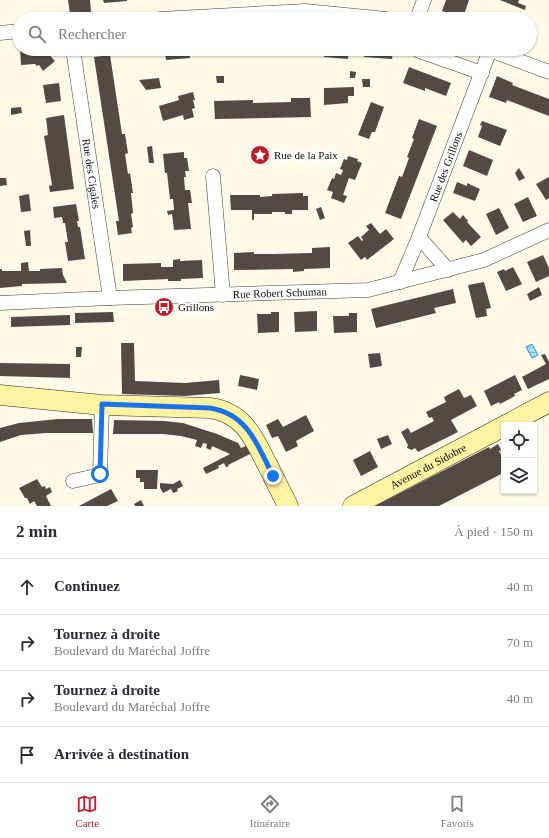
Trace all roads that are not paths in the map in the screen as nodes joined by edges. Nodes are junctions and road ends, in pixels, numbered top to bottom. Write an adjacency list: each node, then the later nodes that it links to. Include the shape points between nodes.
1 (424, 0): 2 (street)
2 (419, 12)
3 (12, 32): 4 (street)
4 (0, 33)
5 (74, 56): 17 (street, Rue des Cigales)
6 (435, 56): 10 (street)
7 (486, 56): 10 (street, Rue des Grillons)
8 (505, 56): 9 (street)
9 (549, 72)
10 (482, 73): 13 (street, Rue des Grillons)
11 (213, 176): 16 (street)
12 (549, 230): 14 (street, Rue Robert Schuman, via 484,260)
13 (419, 237): 14 (street); 15 (street, Rue des Grillons)
14 (448, 270): 15 (street, Rue Robert Schuman)
15 (400, 282): 16 (street, Rue Robert Schuman, via 368,290)
16 (223, 295): 17 (street, Rue Robert Schuman)
17 (110, 298): 18 (street, Rue Robert Schuman)
18 (0, 303)
19 (0, 395): 21 (street)
20 (549, 402): 22 (street, Avenue du Sidobre)
21 (102, 404): 24 (street, via 100,474); 25 (street, via 210,408 228,413 243,423 254,437)
22 (512, 422)
23 (501, 428): 26 (street, Avenue du Sidobre)
24 (73, 481)
25 (288, 506)
26 (353, 506)

